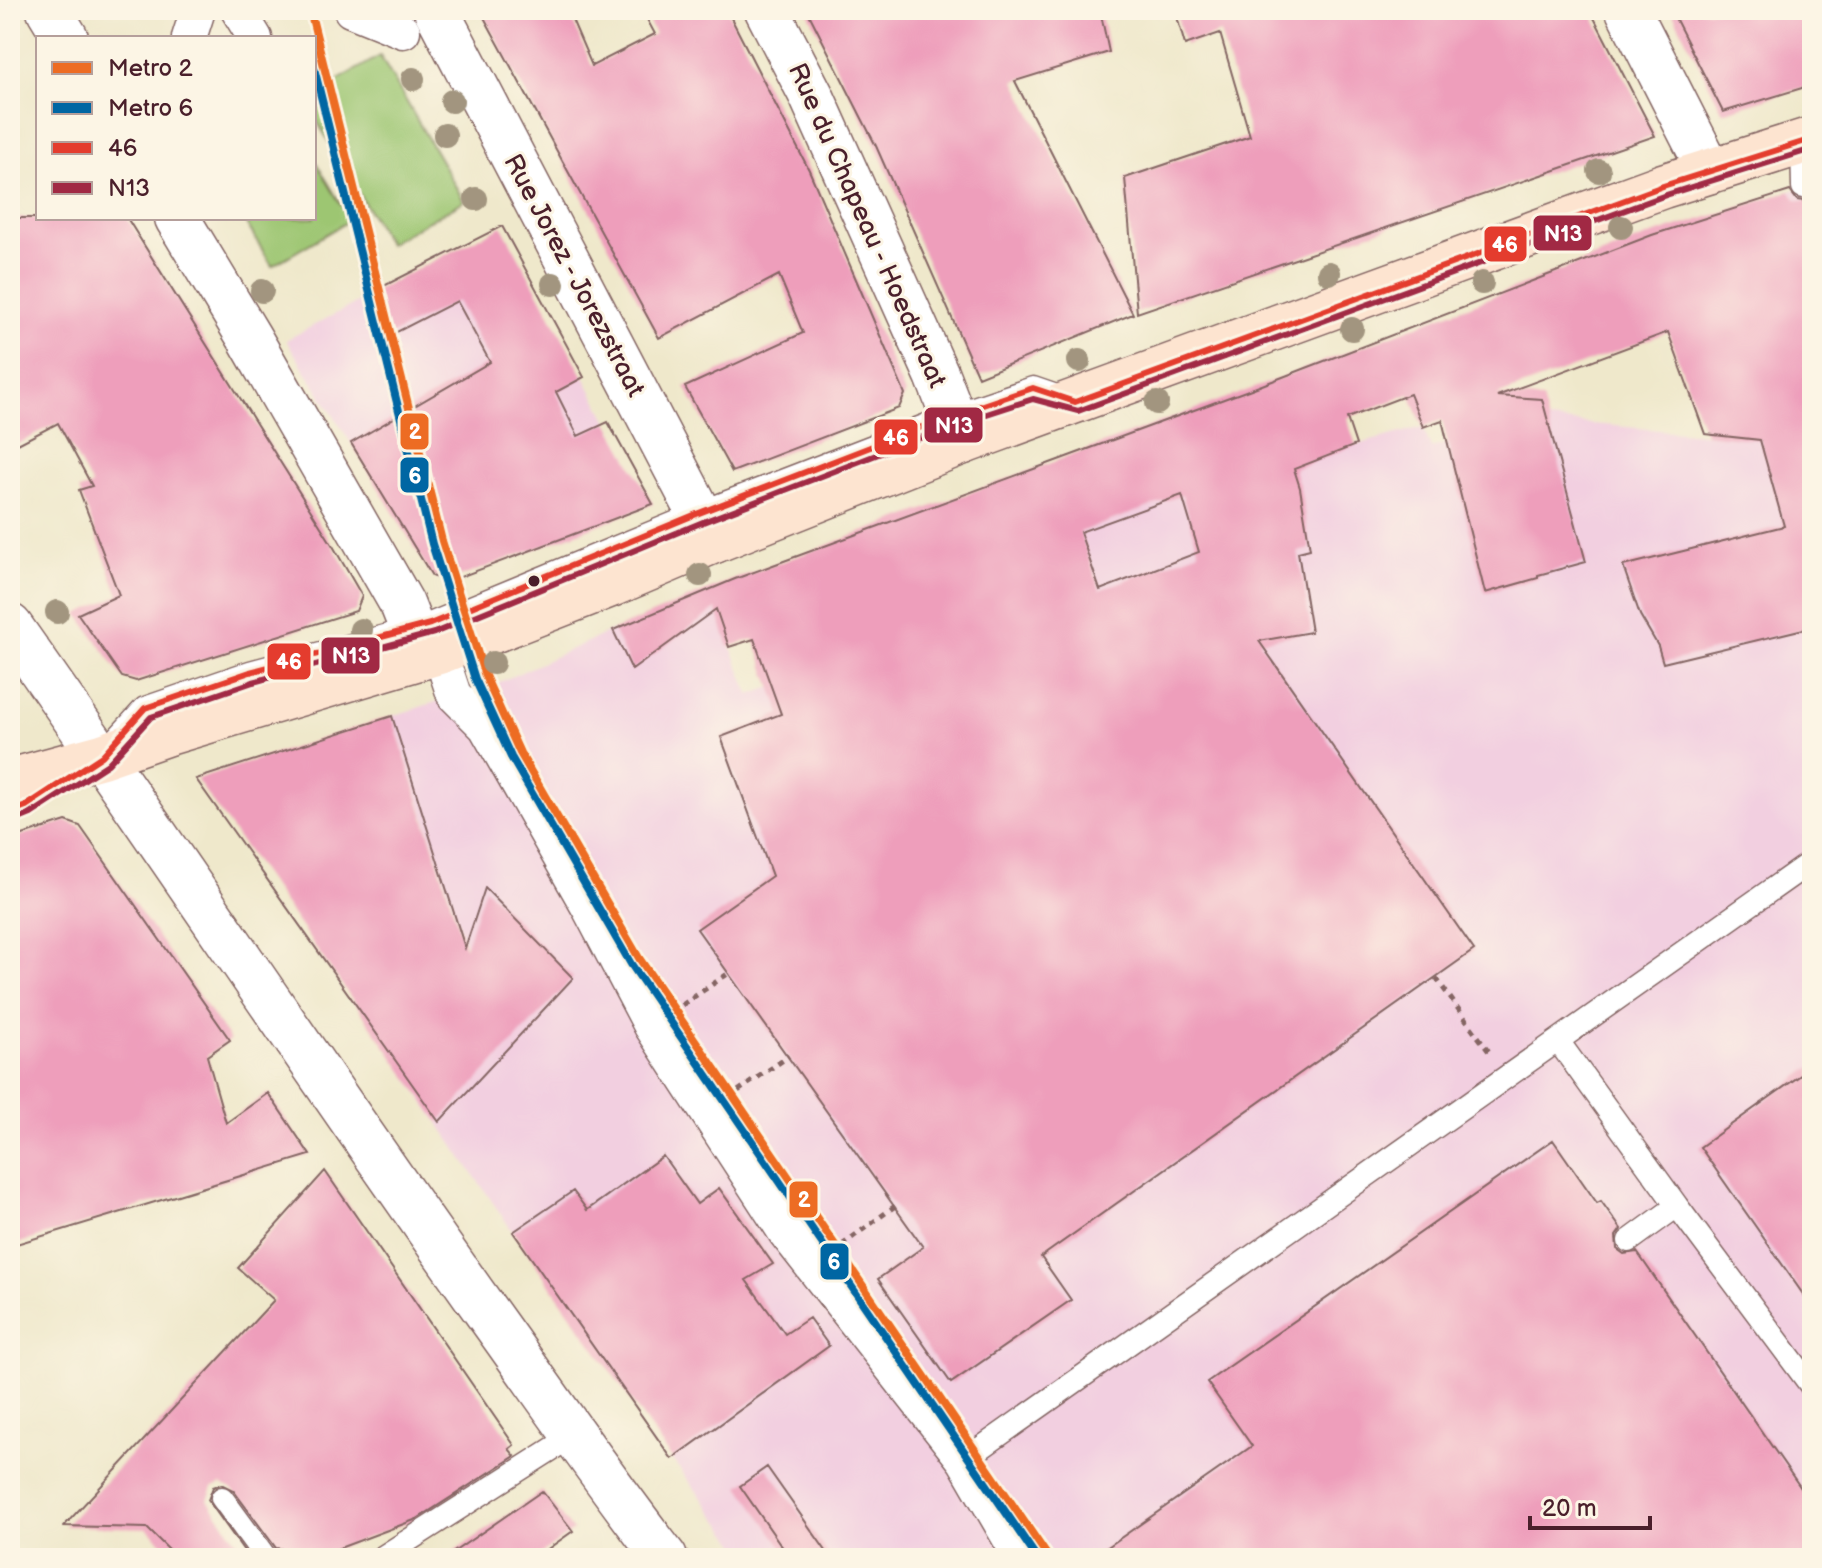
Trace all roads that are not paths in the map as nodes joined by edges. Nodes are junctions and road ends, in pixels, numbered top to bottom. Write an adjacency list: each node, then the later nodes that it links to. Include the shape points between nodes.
1 (49, 10): 9 (street)
2 (198, 10): 10 (street)
3 (238, 10): 11 (street)
4 (351, 10): 5 (street, via 403,31)
5 (391, 10)
6 (436, 10): 17 (street, Rue Jorez - Jorezstraat)
7 (767, 10): 16 (street, Rue du Chapeau - Hoedstraat, via 811,95)
8 (1628, 10): 13 (street)
9 (65, 36)
10 (190, 36)
11 (254, 36)
12 (1807, 140): 13 (main road); 14 (lane)
13 (1710, 171): 16 (main road, via 1075,402)
14 (1803, 187)
15 (178, 220): 19 (street)
16 (958, 428): 17 (main road)
17 (706, 527): 19 (main road, via 613,584)
18 (10, 626): 20 (street)
19 (427, 653): 20 (main road); 29 (street, via 454,695 486,727 651,1026 785,1232)
20 (102, 756): 21 (main road); 22 (lane); 28 (street)
21 (10, 781)
22 (10, 812)
23 (1812, 861): 24 (lane)
24 (1558, 1041): 25 (lane); 29 (lane)
25 (1677, 1206): 26 (lane); 27 (lane)
26 (1629, 1241)
27 (1812, 1387)
28 (574, 1435): 32 (lane); 33 (street)
29 (964, 1460): 34 (street)
30 (222, 1498): 31 (lane)
31 (266, 1558)
32 (381, 1558)
33 (665, 1558)
34 (1021, 1558)

